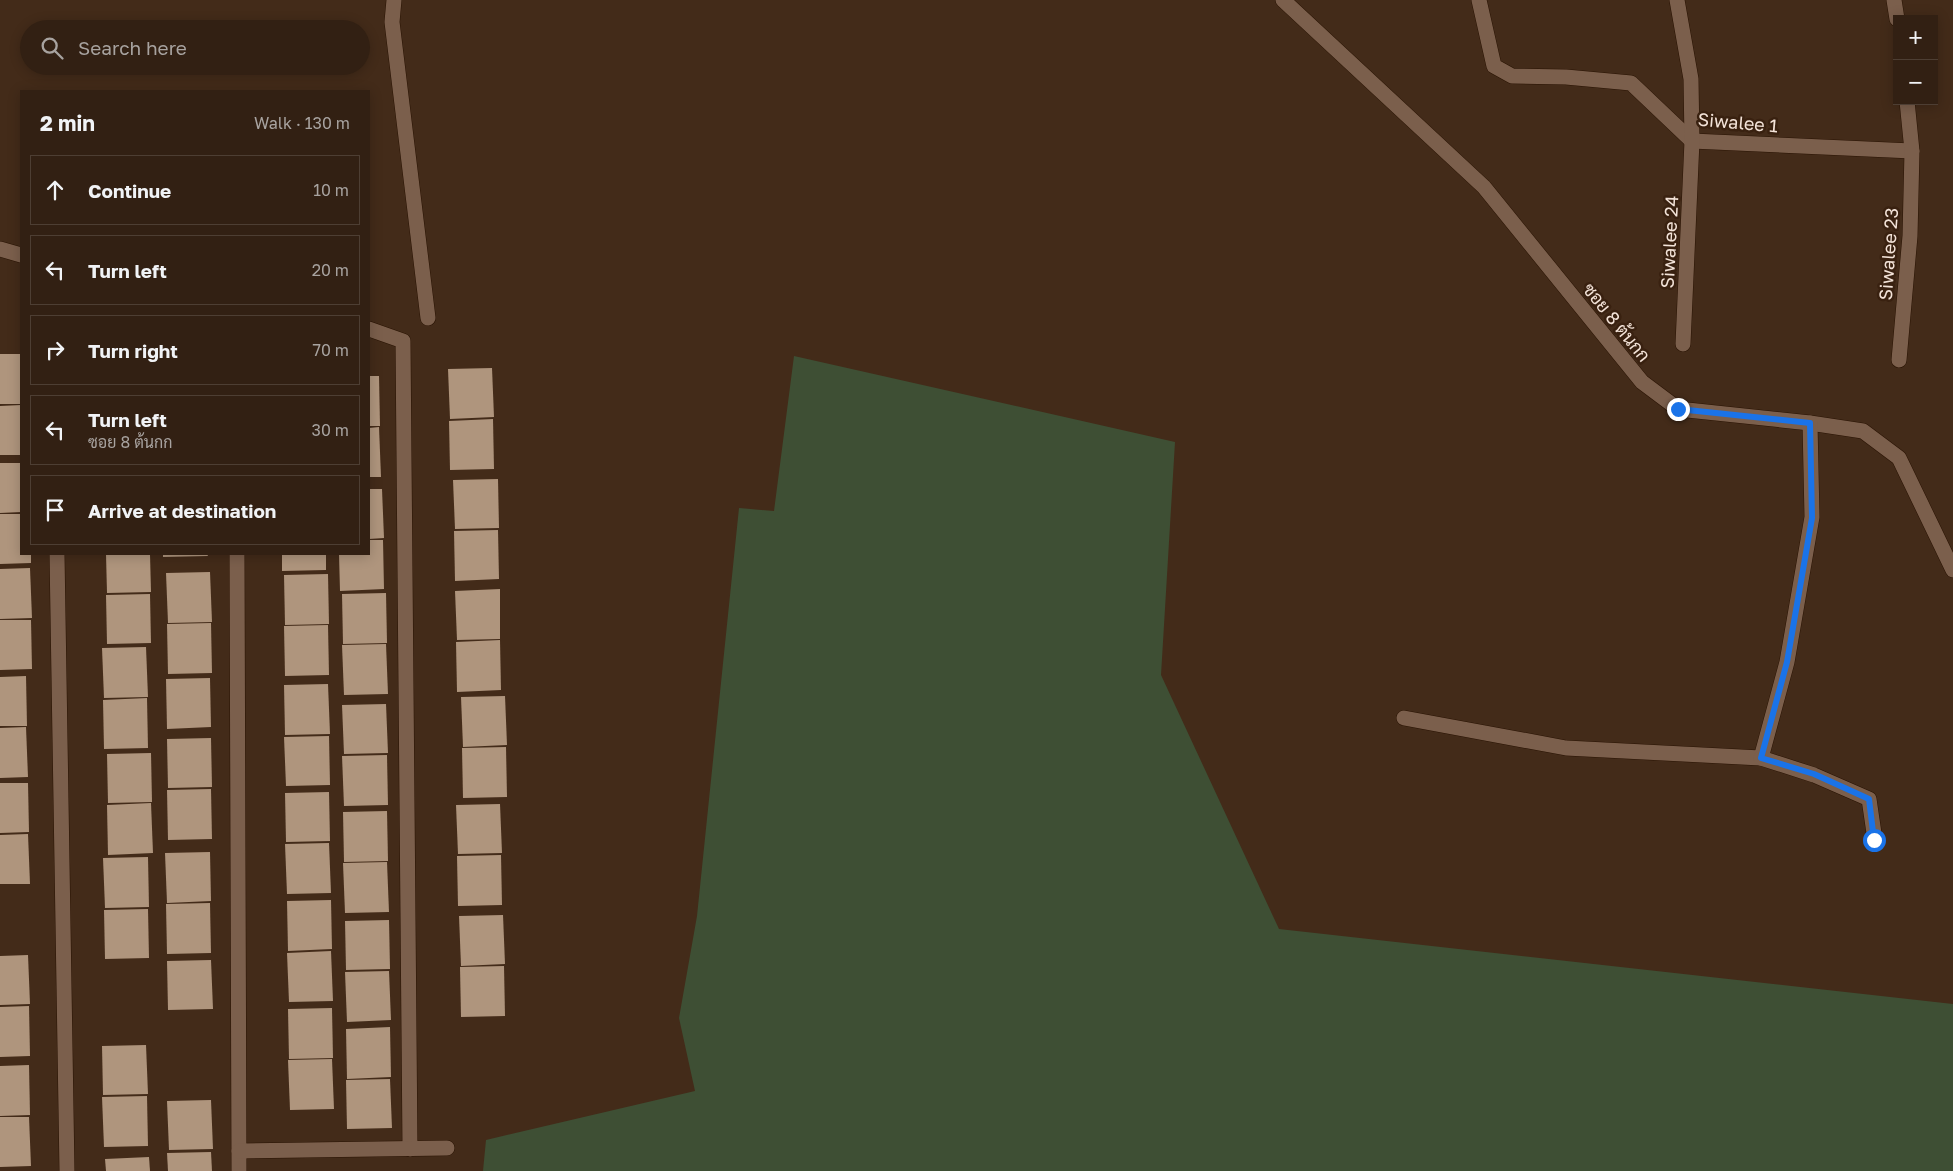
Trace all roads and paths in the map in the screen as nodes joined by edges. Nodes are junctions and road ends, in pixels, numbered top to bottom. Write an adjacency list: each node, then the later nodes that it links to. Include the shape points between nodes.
1 (394, 0): 12 (street, via 392,22)
2 (1283, 0): 16 (street, ซอย 8 ต้นกก, via 1484,187 1642,382 1678,409)
3 (1479, 0): 8 (street, Siwalee 1, via 1494,66 1512,76 1630,83)
4 (1677, 0): 8 (street, Siwalee 24, via 1691,80)
5 (1894, 0): 6 (street)
6 (1896, 15)
7 (1908, 105): 9 (street, Siwalee 23)
8 (1692, 140): 9 (street, Siwalee 1); 14 (street, Siwalee 24)
9 (1912, 151): 15 (street, Siwalee 23, via 1910,236)
10 (0, 249): 11 (street)
11 (20, 255)
12 (428, 318)
13 (370, 329): 24 (street, via 403,341)
14 (1683, 344)
15 (1899, 360)
16 (1810, 423): 19 (street, ซอย 8 ต้นกก, via 1863,431 1899,458); 21 (street, via 1812,518 1787,662)
17 (57, 555): 26 (street)
18 (237, 555): 25 (street)
19 (1953, 570)
20 (1404, 718): 21 (street, via 1566,748)
21 (1761, 758): 22 (street, via 1814,774 1869,799)
22 (1874, 840)
23 (447, 1148): 24 (street)
24 (410, 1149): 25 (street)
25 (238, 1151): 27 (street)
26 (67, 1171)
27 (239, 1171)

